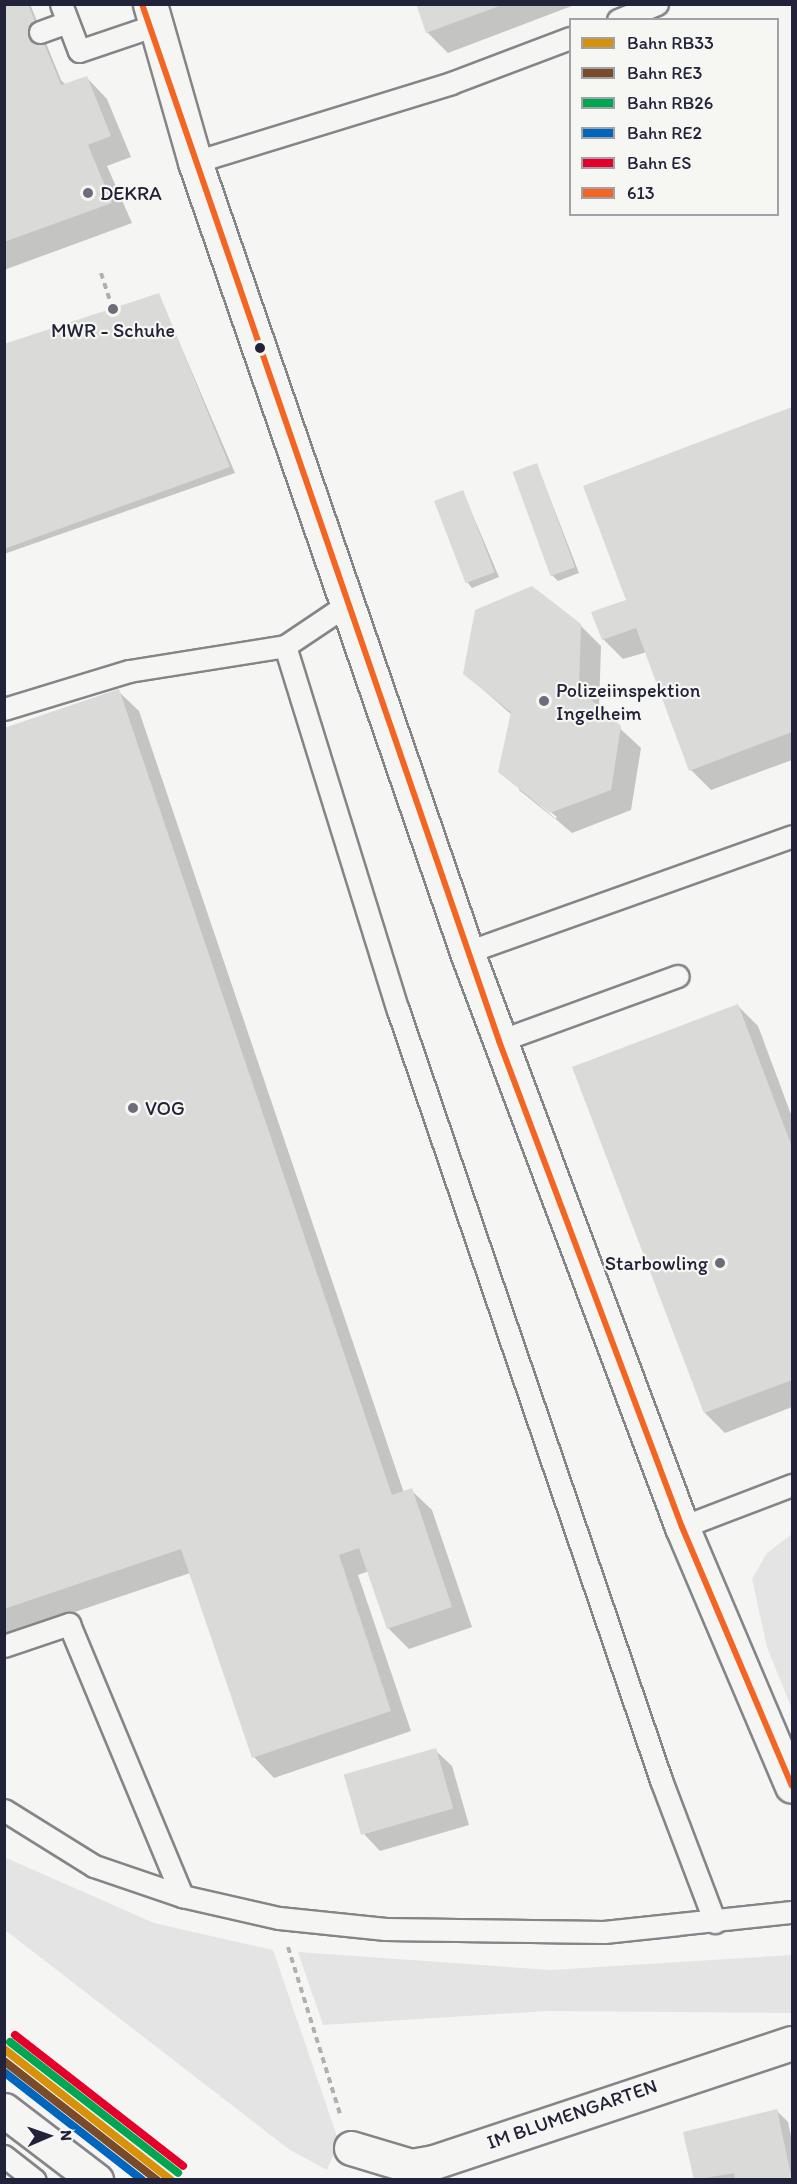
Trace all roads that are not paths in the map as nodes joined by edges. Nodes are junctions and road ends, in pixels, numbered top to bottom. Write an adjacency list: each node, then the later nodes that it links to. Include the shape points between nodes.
1 (657, 4): 4 (lane)
2 (148, 12): 3 (lane, via 79,51); 7 (main road)
3 (64, 13): 5 (lane)
4 (623, 18)
5 (40, 32)
6 (569, 38): 7 (lane, via 451,83)
7 (195, 162): 8 (main road)
8 (346, 604): 9 (lane); 12 (main road)
9 (285, 646): 10 (lane, via 129,671); 22 (lane, via 402,1021)
10 (4, 709)
11 (792, 836): 12 (lane)
12 (467, 952): 14 (main road)
13 (678, 976): 14 (lane)
14 (499, 1041): 16 (main road)
15 (792, 1485): 16 (lane)
16 (682, 1527): 18 (main road)
17 (4, 1646): 20 (lane, via 69,1624)
18 (792, 1786)
19 (4, 1810): 20 (lane, via 94,1866)
20 (182, 1896): 22 (lane, via 279,1918 492,1932 604,1932)
21 (792, 1912): 22 (lane)
22 (715, 1922)
23 (792, 2043): 25 (main road, IM BLUMENGARTEN, via 434,2162 411,2166)
24 (4, 2110): 28 (main road)
25 (351, 2148)
26 (4, 2156): 27 (lane)
27 (35, 2180)
28 (96, 2180)

